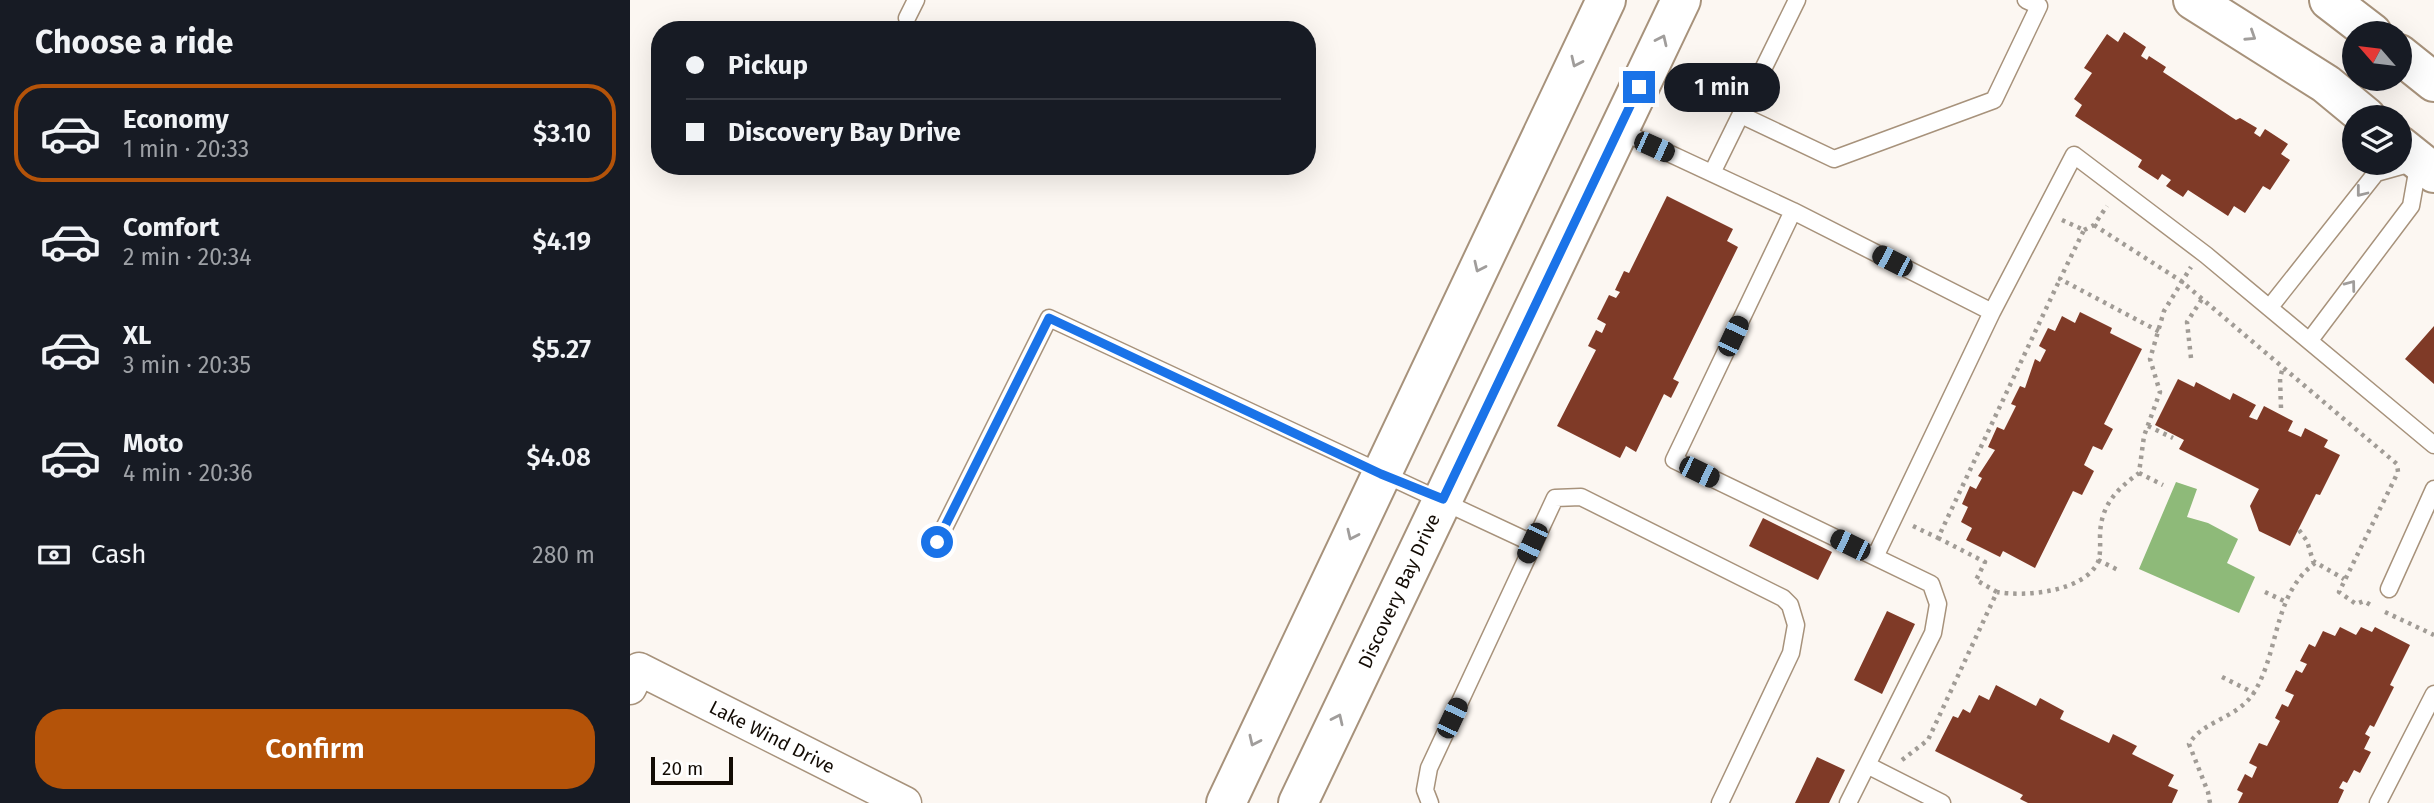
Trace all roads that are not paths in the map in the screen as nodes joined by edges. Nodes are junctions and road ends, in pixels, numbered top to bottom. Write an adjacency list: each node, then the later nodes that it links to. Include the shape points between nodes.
1 (916, 0): 8 (lane)
2 (1605, 0): 22 (street, one-way to 22)
3 (1681, 0): 14 (street, Discovery Bay Drive, one-way to 3)
4 (1797, 0): 13 (lane)
5 (2193, 0): 12 (street, one-way to 12)
6 (2329, 0): 9 (street)
7 (2036, 2): 13 (lane, via 1994,100 1834,159)
8 (907, 18)
9 (2356, 21)
10 (2412, 64): 11 (street)
11 (2434, 82)
12 (2351, 105)
13 (1741, 115): 16 (lane)
14 (1619, 130): 16 (lane); 24 (street, Discovery Bay Drive)
15 (2422, 154): 18 (lane, one-way to 18, via 2376,173); 20 (lane, one-way to 15, via 2411,206)
16 (1712, 173): 17 (lane)
17 (1793, 211): 19 (lane); 27 (lane, via 1674,460)
18 (2270, 307): 19 (lane, via 2074,155); 20 (lane)
19 (1992, 312): 27 (lane)
20 (2310, 340): 21 (lane)
21 (2434, 445)
22 (1381, 474): 24 (lane); 25 (lane, via 1049,318); 33 (street, one-way to 33)
23 (2434, 489): 28 (lane)
24 (1443, 499): 26 (lane); 34 (street, Discovery Bay Drive, one-way to 24)
25 (937, 542)
26 (1532, 543): 35 (lane, via 1429,768 1425,790); 36 (lane, via 1555,498 1581,497 1790,605 1796,625 1791,653)
27 (1875, 557): 31 (lane, via 1931,584 1938,604 1933,633)
28 (2389, 589)
29 (635, 679): 32 (street, Lake Wind Drive)
30 (2434, 694): 39 (lane)
31 (1867, 765): 37 (lane); 38 (lane)
32 (905, 803)
33 (1226, 803)
34 (1298, 803)
35 (1430, 803)
36 (1720, 803)
37 (1848, 803)
38 (1942, 803)
39 (2378, 803)

